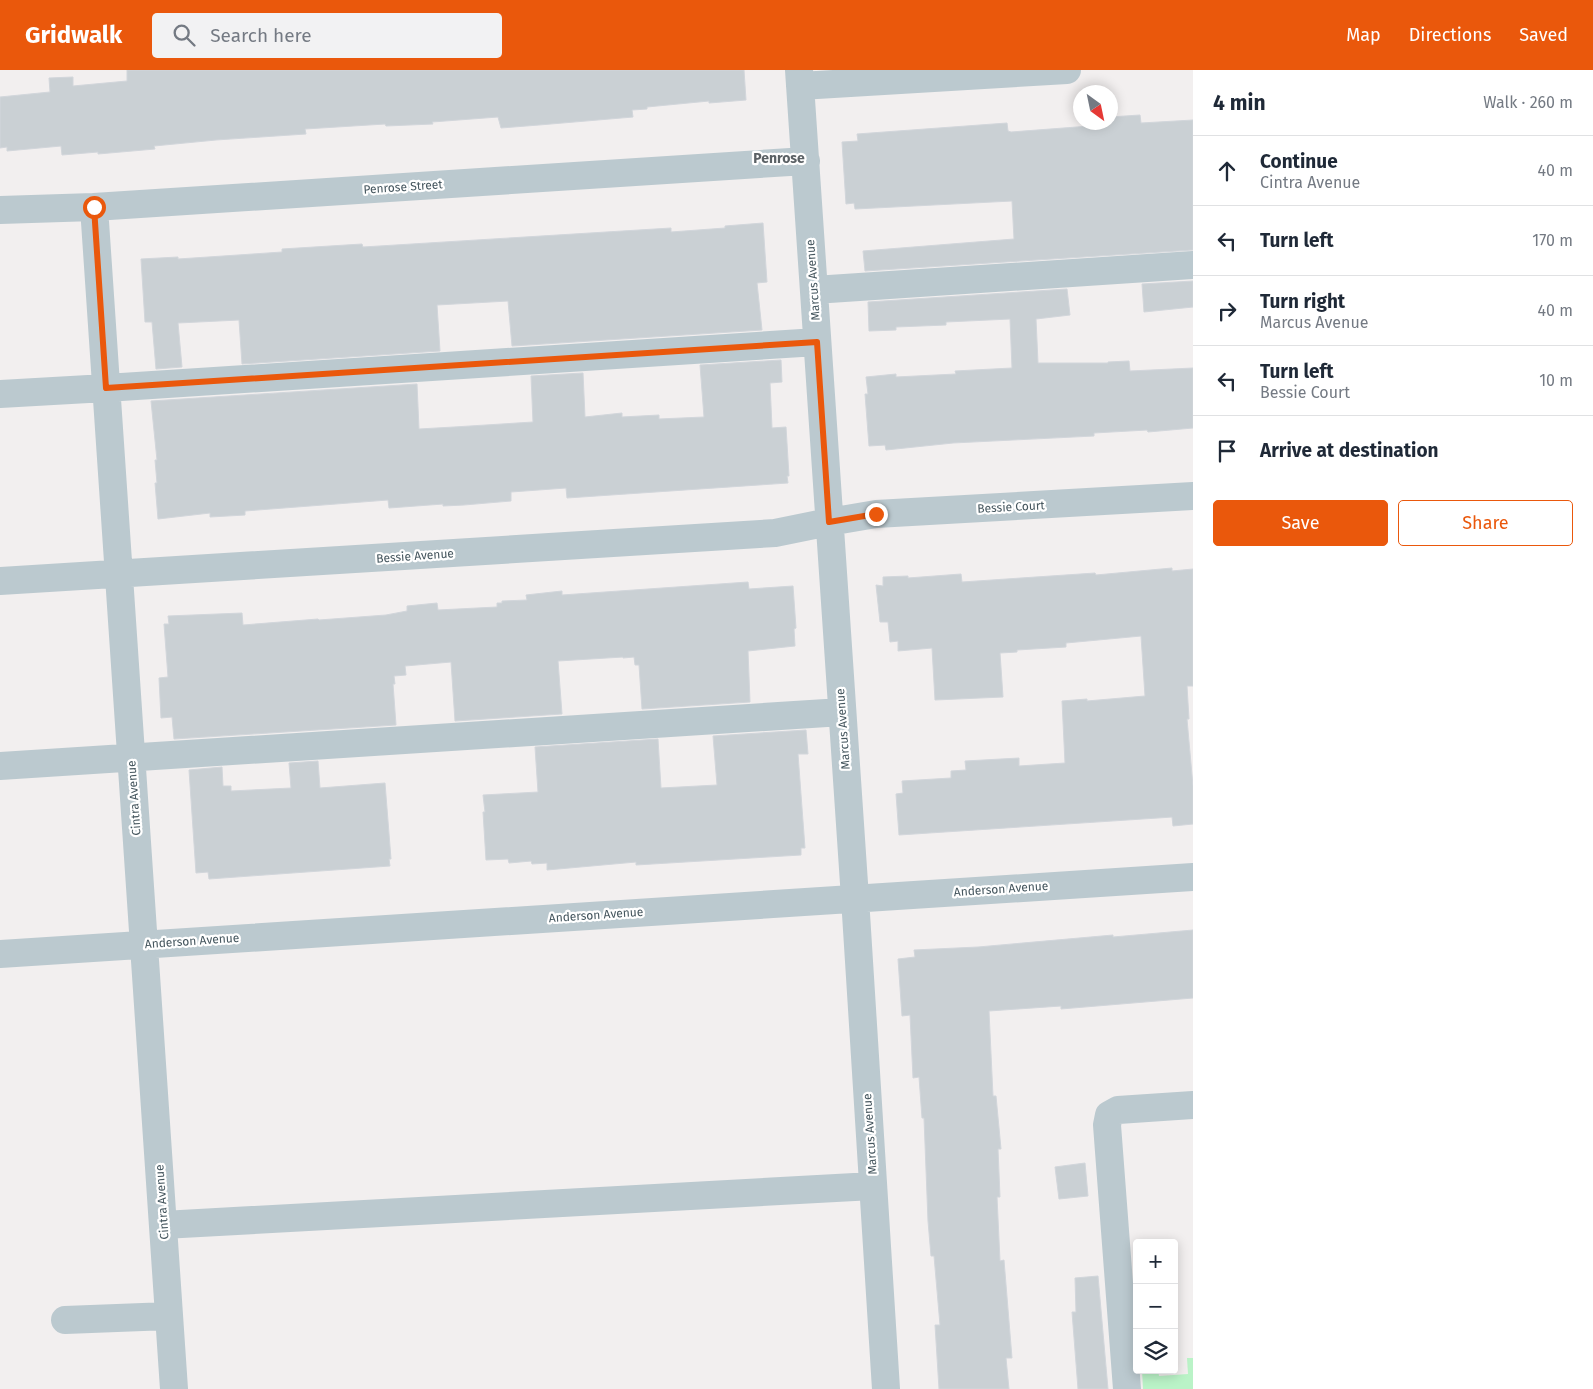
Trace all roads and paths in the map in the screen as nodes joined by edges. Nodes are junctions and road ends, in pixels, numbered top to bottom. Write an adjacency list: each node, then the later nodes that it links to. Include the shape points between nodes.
1 (1067, 70): 2 (street)
2 (800, 78): 3 (street, Marcus Avenue)
3 (806, 160): 4 (street, Penrose Street); 7 (street, Marcus Avenue)
4 (94, 207): 5 (street, Penrose Street); 9 (street, Cintra Avenue)
5 (0, 210)
6 (1193, 265): 7 (street)
7 (814, 290): 8 (street, Marcus Avenue)
8 (817, 342): 9 (street); 12 (street, Marcus Avenue)
9 (106, 388): 10 (street); 13 (street, Cintra Avenue)
10 (0, 394)
11 (1193, 496): 12 (street, Bessie Court, via 876,514)
12 (829, 522): 13 (street, Bessie Avenue, via 775,533); 15 (street, Marcus Avenue)
13 (118, 574): 14 (street, Bessie Avenue); 16 (street, Cintra Avenue)
14 (0, 582)
15 (842, 712): 16 (street); 19 (street, Marcus Avenue)
16 (131, 757): 17 (street); 20 (street, Cintra Avenue)
17 (0, 766)
18 (1193, 877): 19 (street, Anderson Avenue)
19 (855, 898): 20 (street, Anderson Avenue); 23 (street, Marcus Avenue)
20 (145, 944): 21 (street, Anderson Avenue); 24 (street, Cintra Avenue)
21 (0, 954)
22 (1193, 1106): 29 (street, via 1118,1110 1109,1115 1107,1125)
23 (873, 1186): 24 (street); 28 (street, Marcus Avenue)
24 (163, 1226): 25 (street, Cintra Avenue)
25 (169, 1316): 26 (street); 27 (street, Cintra Avenue)
26 (65, 1320)
27 (174, 1389)
28 (886, 1389)
29 (1127, 1389)

